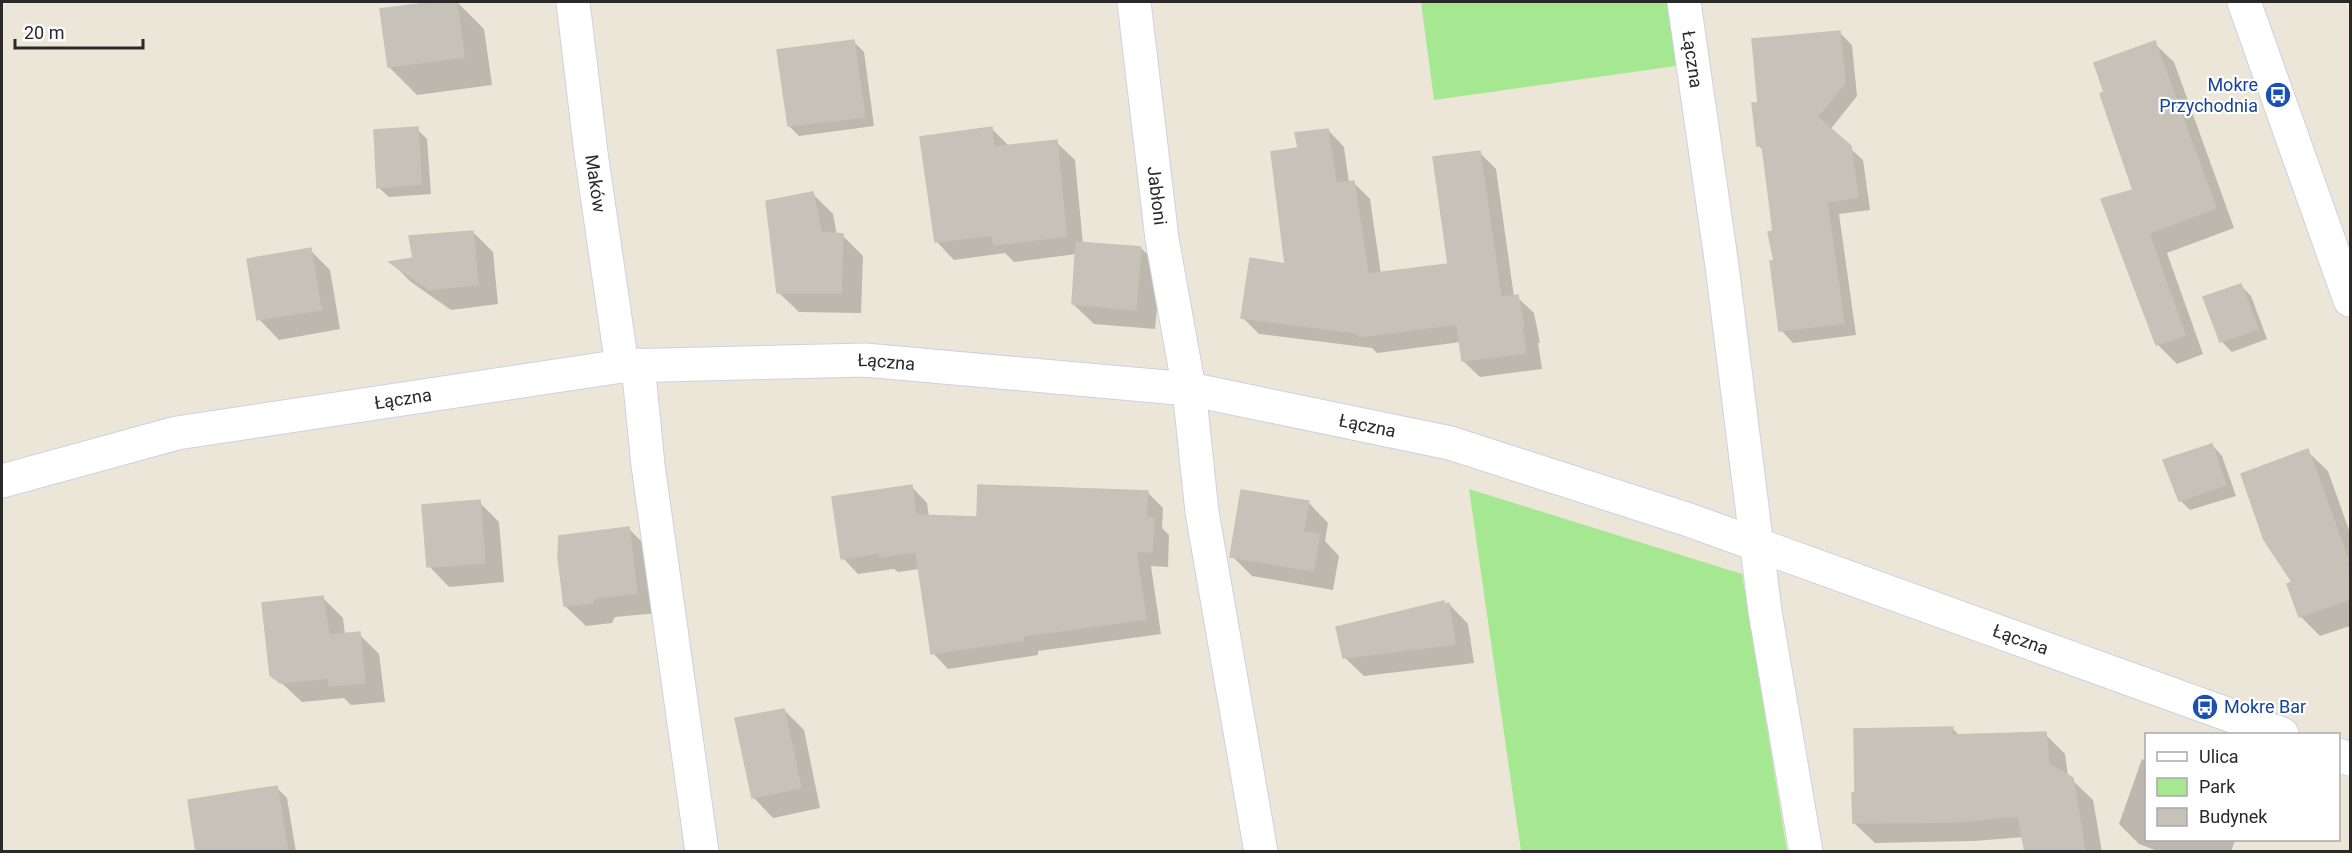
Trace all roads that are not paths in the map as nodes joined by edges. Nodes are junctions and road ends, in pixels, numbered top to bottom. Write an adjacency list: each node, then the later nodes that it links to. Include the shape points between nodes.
1 (573, 2): 7 (street, Maków, via 591,153)
2 (1134, 2): 8 (street, Jabłoni, via 1162,238)
3 (1684, 2): 10 (street, Łączna)
4 (2244, 2): 5 (street)
5 (2345, 265): 6 (street)
6 (2350, 300)
7 (630, 365): 8 (street, Łączna, via 865,360); 9 (street, Łączna, via 177,433); 12 (street, Maków, via 648,465)
8 (1189, 389): 10 (street, Łączna, via 1450,443); 13 (street, Jabłoni, via 1202,512)
9 (2, 481)
10 (1758, 545): 11 (street, Łączna); 14 (street, Łączna, via 1765,611)
11 (2276, 733)
12 (702, 852)
13 (1261, 852)
14 (1806, 852)

